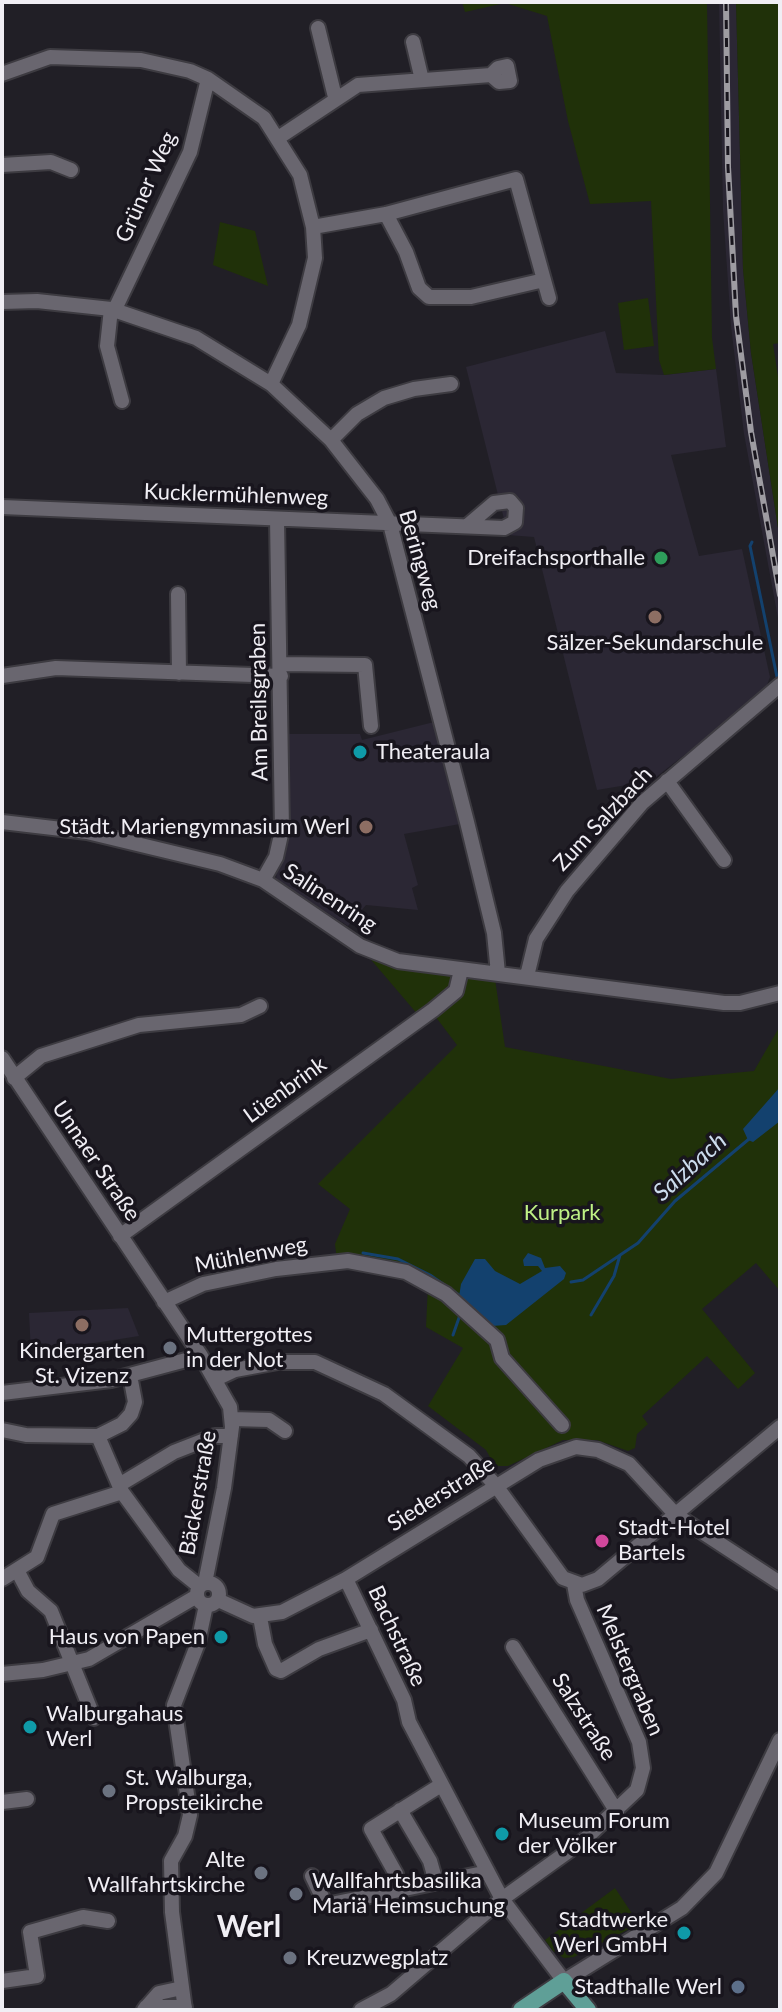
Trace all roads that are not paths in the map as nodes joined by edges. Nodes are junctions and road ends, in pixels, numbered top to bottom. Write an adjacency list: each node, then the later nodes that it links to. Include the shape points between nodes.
1 (318, 28): 7 (street)
2 (413, 42): 6 (street)
3 (2, 74): 5 (street, via 50,57 98,56 168,65)
4 (491, 75): 6 (street)
5 (208, 79): 8 (street, via 246,102); 16 (street, Grüner Weg, via 190,152)
6 (422, 80): 7 (street, via 358,85)
7 (335, 97): 8 (street)
8 (278, 138): 12 (street, via 300,175)
9 (2, 165): 10 (street, via 51,162)
10 (71, 170)
11 (386, 214): 12 (street); 13 (street, via 419,288 429,297 471,297); 13 (street, via 516,179)
12 (313, 227): 17 (street, via 315,258 307,303)
13 (544, 280): 14 (street)
14 (549, 298)
15 (2, 302): 16 (street, Beringweg)
16 (113, 309): 17 (street, Beringweg, via 196,338); 19 (street, via 107,346)
17 (271, 384): 20 (street, Beringweg)
18 (451, 384): 20 (street, via 384,398 357,414)
19 (122, 401)
20 (331, 440): 23 (street, Beringweg)
21 (2, 507): 22 (street, Kucklermühlenweg)
22 (277, 519): 23 (street, Kucklermühlenweg); 26 (street, Am Breilsgraben)
23 (390, 524): 24 (street, Kucklermühlenweg); 36 (street, Beringweg, via 494,933)
24 (467, 526)
25 (178, 594): 27 (street)
26 (281, 670): 27 (street); 30 (street, via 365,665); 34 (street, Am Breilsgraben, via 282,830)
27 (179, 673): 28 (street, via 56,668)
28 (2, 676)
29 (780, 685): 31 (street, Zum Salzbach)
30 (371, 726)
31 (667, 781): 33 (street); 37 (street, Zum Salzbach, via 567,891 536,939)
32 (2, 822): 34 (street, Salinenring, via 87,832 220,864)
33 (724, 860)
34 (263, 880): 35 (street, Salinenring, via 383,958)
35 (461, 970): 36 (street, Salinenring); 42 (street, Lüenbrink, via 456,991)
36 (498, 973): 37 (street, Salinenring)
37 (527, 976): 38 (street, Salinenring, via 724,1003)
38 (780, 993)
39 (260, 1006): 41 (street, via 241,1015 139,1025 41,1056)
40 (2, 1058): 41 (street, Unnaer Straße)
41 (14, 1078): 42 (street, Unnaer Straße)
42 (120, 1236): 43 (street, Unnaer Straße)
43 (154, 1289): 44 (street, Bäckerstraße)
44 (164, 1302): 45 (street, Bäckerstraße); 50 (street, Mühlenweg, via 220,1280 348,1261 406,1272 446,1294 497,1340 502,1358)
45 (201, 1356): 46 (street); 47 (street, Bäckerstraße)
46 (130, 1375): 48 (street); 54 (street, via 135,1402 131,1414)
47 (216, 1379): 49 (street, Bäckerstraße); 56 (street, Melstergraben, via 278,1362 332,1367 420,1418 469,1456)
48 (2, 1393)
49 (232, 1419): 53 (street, via 269,1420); 55 (street, Bäckerstraße)
50 (562, 1425)
51 (780, 1427): 58 (street)
52 (2, 1430): 54 (street)
53 (285, 1431)
54 (98, 1436): 57 (street)
55 (231, 1436): 57 (street, via 215,1436 174,1452); 64 (street, Bäckerstraße)
56 (497, 1487): 58 (street, Siederstraße, via 547,1455 586,1448 629,1464); 61 (street, Siederstraße); 63 (street, Melstergraben)
57 (121, 1488): 59 (street, via 53,1514 41,1552); 64 (street, via 179,1570)
58 (676, 1515): 62 (street, Siederstraße); 63 (street)
59 (18, 1572): 60 (street); 68 (street, via 28,1591 51,1611)
60 (2, 1579)
61 (346, 1579): 65 (street, Siederstraße, via 298,1605); 66 (street, Bachstraße)
62 (780, 1583)
63 (576, 1592): 76 (street, Melstergraben, via 642,1757 637,1790)
64 (205, 1594): 65 (street); 68 (street, via 108,1650); 85 (street, Bäckerstraße, via 198,1643 174,1710 190,1815 174,1853 172,1912)
65 (260, 1617): 66 (street, via 265,1644 281,1671 319,1649)
66 (371, 1630): 72 (street, Bachstraße)
67 (513, 1647): 76 (street, Salzstraße)
68 (72, 1664): 69 (street); 70 (street)
69 (2, 1674)
70 (94, 1718)
71 (780, 1740): 84 (street, via 716,1873 682,1908)
72 (439, 1781): 75 (street); 77 (street, Bachstraße)
73 (27, 1799): 74 (street)
74 (2, 1803)
75 (400, 1810): 79 (street, via 430,1861); 80 (street, via 371,1829)
76 (617, 1812): 81 (street, Melstergraben)
77 (488, 1872): 79 (street); 81 (street, Bachstraße)
78 (312, 1876): 80 (street, via 325,1903 331,1904)
79 (436, 1882): 80 (street)
80 (399, 1890)
81 (502, 1899): 84 (street, Bachstraße); 88 (street, Melstergraben, via 391,1994)
82 (108, 1921): 83 (street, via 83,1917 30,1932 37,1976)
83 (2, 1981)
84 (564, 1981): 89 (main road); 90 (main road)
85 (182, 1988): 86 (street); 87 (street, via 159,1993)
86 (185, 2008): 87 (street)
87 (145, 2009)
88 (361, 2010)
89 (521, 2010)
90 (588, 2010)

